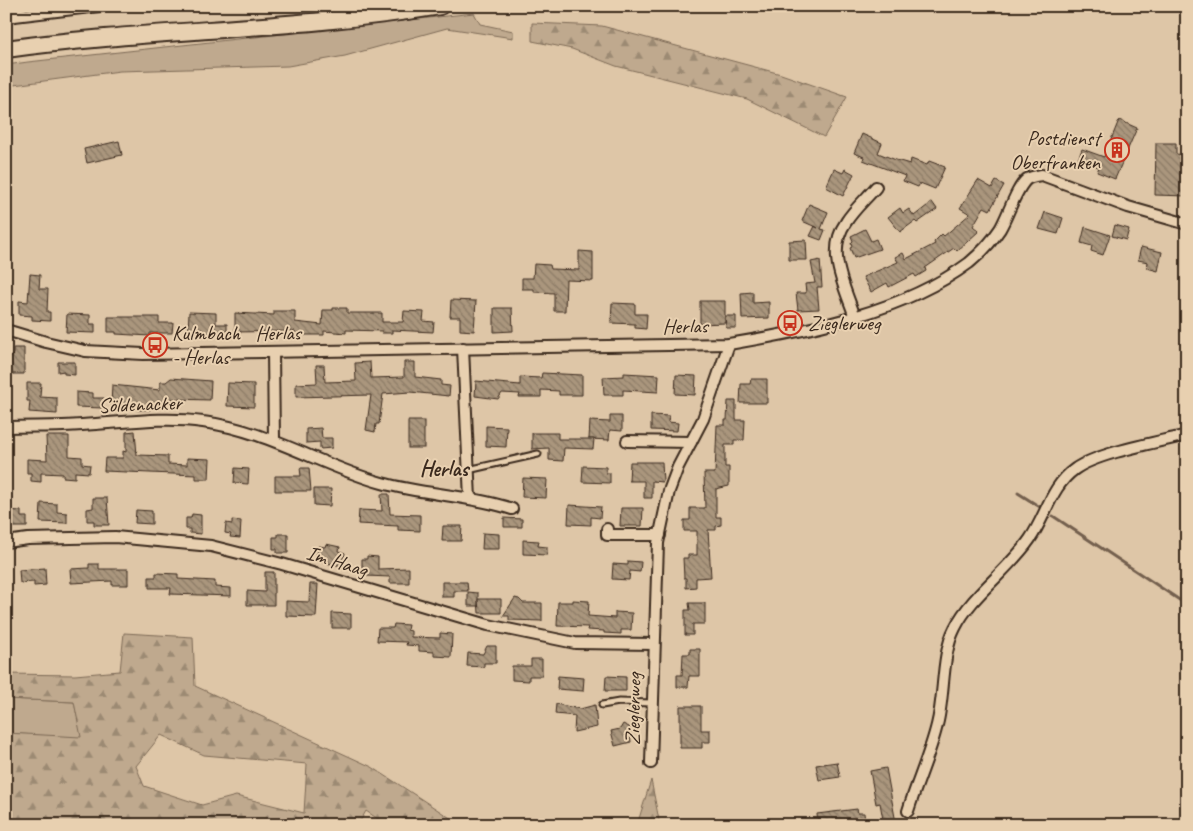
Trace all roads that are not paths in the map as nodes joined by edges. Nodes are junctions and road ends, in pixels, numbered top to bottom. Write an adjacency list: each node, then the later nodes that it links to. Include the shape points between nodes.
1 (99, 6): 4 (street)
2 (440, 6): 6 (main road, via 287,25)
3 (6, 8): 4 (street)
4 (28, 16): 5 (street)
5 (6, 17)
6 (6, 49)
7 (876, 187): 9 (street, via 846,221 836,242 837,263)
8 (1187, 224): 9 (street, Herlas, via 1128,208 1042,175 1034,176 1020,188 999,230 969,262 915,294)
9 (855, 317): 11 (street, Herlas, via 795,333)
10 (6, 330): 13 (street, Herlas, via 85,351 143,354)
11 (729, 344): 12 (street, Herlas); 18 (street, Zieglerweg, via 703,419)
12 (463, 348): 13 (street, Herlas); 20 (street)
13 (273, 352): 16 (street)
14 (6, 427): 16 (street, Söldenacker, via 186,420 221,425)
15 (1187, 435): 30 (street, via 1093,460 1074,469 1057,487 1032,537 1015,560 964,612 948,647 937,726)
16 (274, 440): 21 (street, Söldenacker, via 318,461 368,479)
17 (626, 441): 18 (street)
18 (691, 442): 24 (street, Zieglerweg, via 669,491)
19 (538, 454): 20 (lane)
20 (468, 470): 21 (street)
21 (470, 499): 22 (street, Söldenacker)
22 (512, 509)
23 (607, 530): 24 (street, via 607,535)
24 (660, 535): 26 (street, Zieglerweg)
25 (6, 542): 26 (street, Im Haag, via 28,538 115,537 211,546 488,625 575,643)
26 (654, 644): 27 (street, Zieglerweg)
27 (652, 703): 28 (lane); 29 (street, Zieglerweg)
28 (602, 705)
29 (651, 763)
30 (908, 811)

